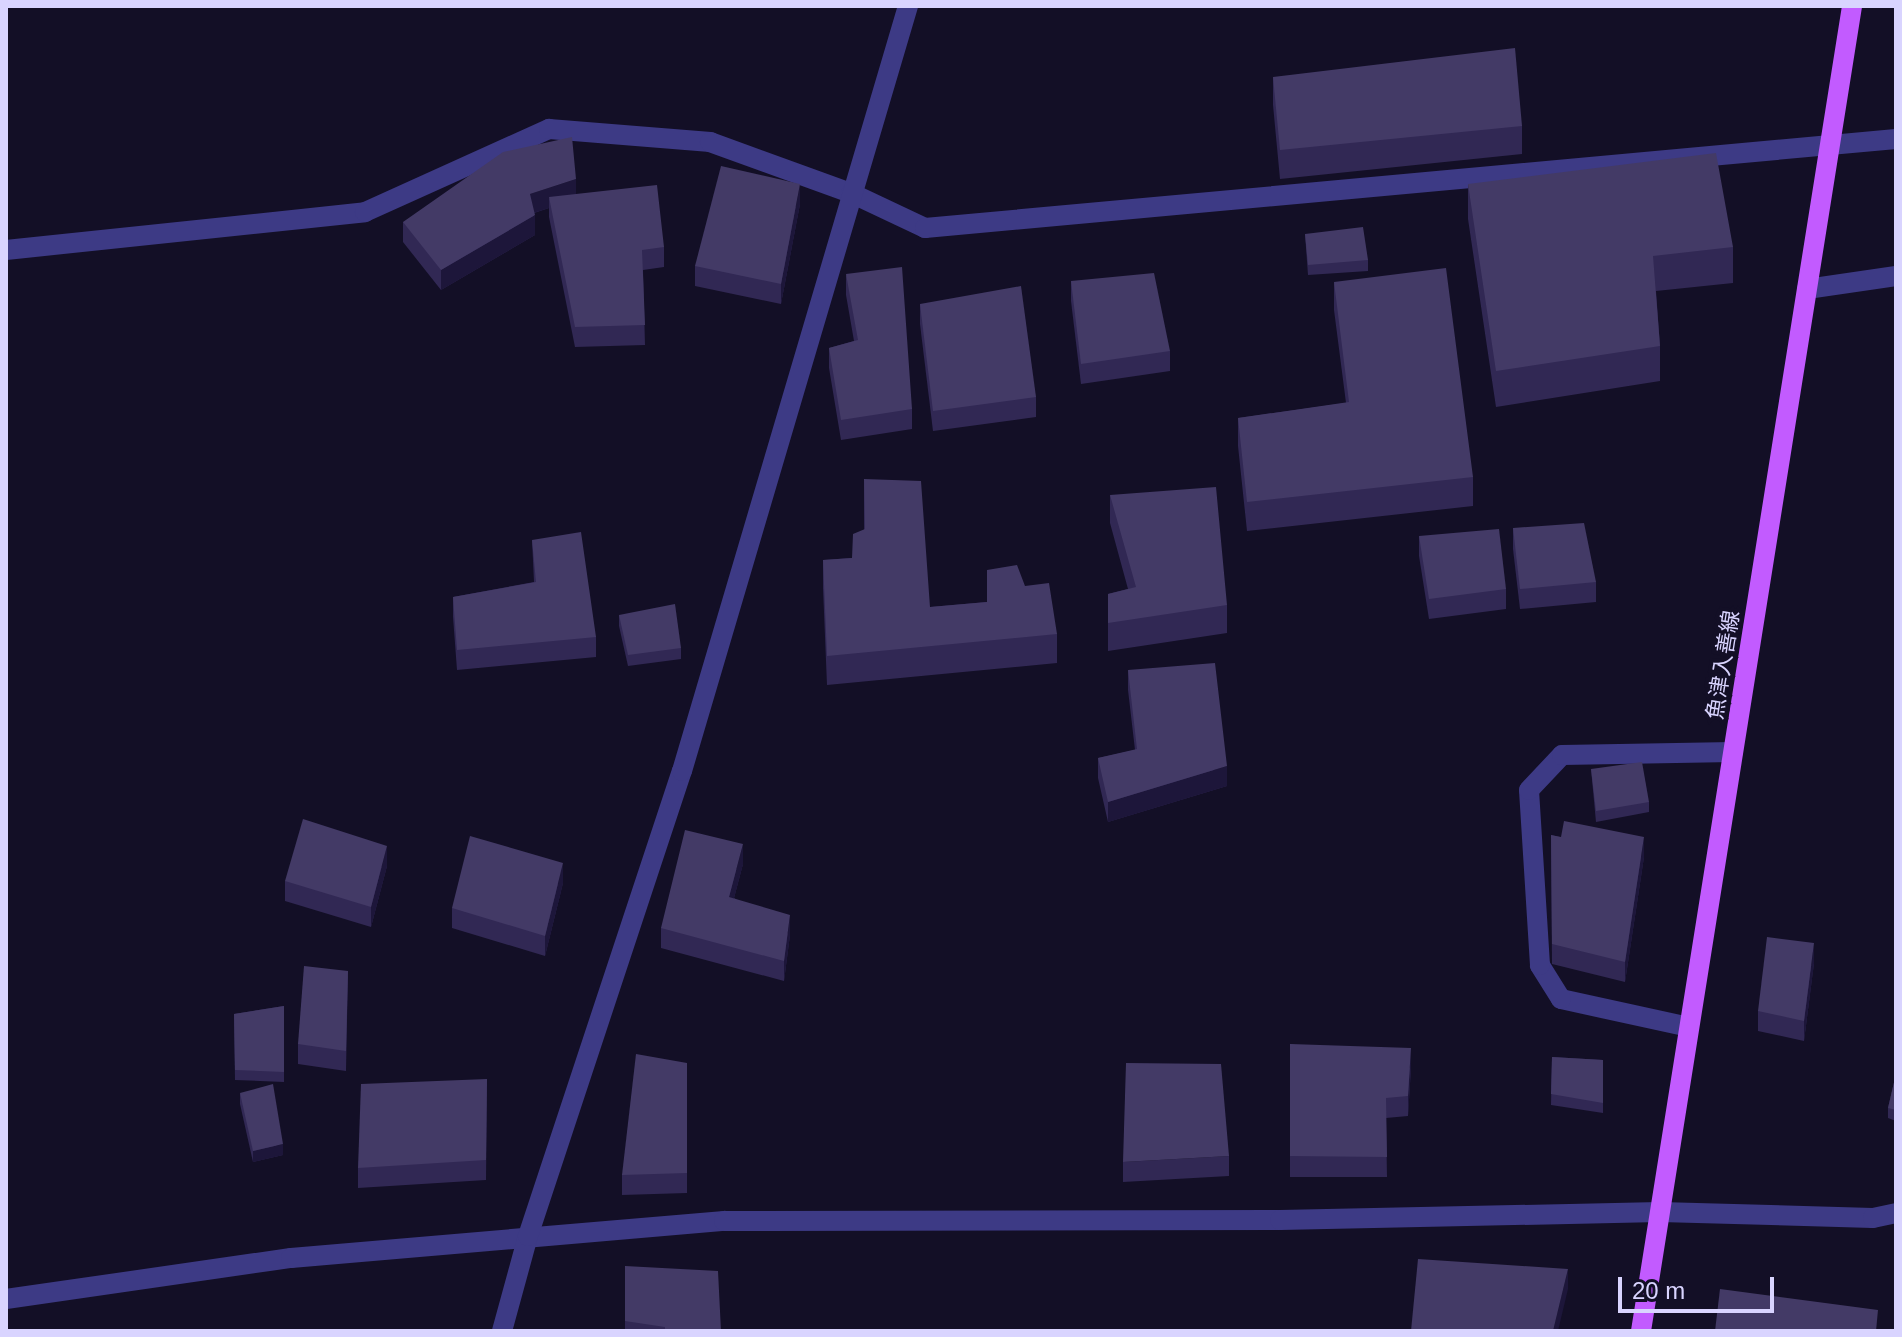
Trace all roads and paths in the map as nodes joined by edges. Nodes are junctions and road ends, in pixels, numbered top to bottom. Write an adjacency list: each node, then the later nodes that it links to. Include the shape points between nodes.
1 (908, 6): 5 (street)
2 (1852, 6): 4 (main road, 魚津入善線)
3 (1896, 139): 4 (street)
4 (1830, 144): 5 (street, via 925,228); 8 (main road, 魚津入善線)
5 (851, 193): 6 (street, via 710,142 549,129 365,212); 13 (street, via 682,771)
6 (6, 250)
7 (1896, 276): 8 (street)
8 (1807, 289): 9 (main road, 魚津入善線)
9 (1733, 752): 10 (main road, 魚津入善線); 10 (street, via 1562,755 1529,790 1540,965 1561,999)
10 (1689, 1027): 11 (main road, 魚津入善線)
11 (1660, 1212): 12 (street, via 1873,1218); 13 (street, via 1280,1220 724,1221); 16 (main road, 魚津入善線)
12 (1896, 1213)
13 (528, 1236): 14 (street, via 291,1258); 15 (street)
14 (6, 1299)
15 (502, 1331)
16 (1641, 1331)

